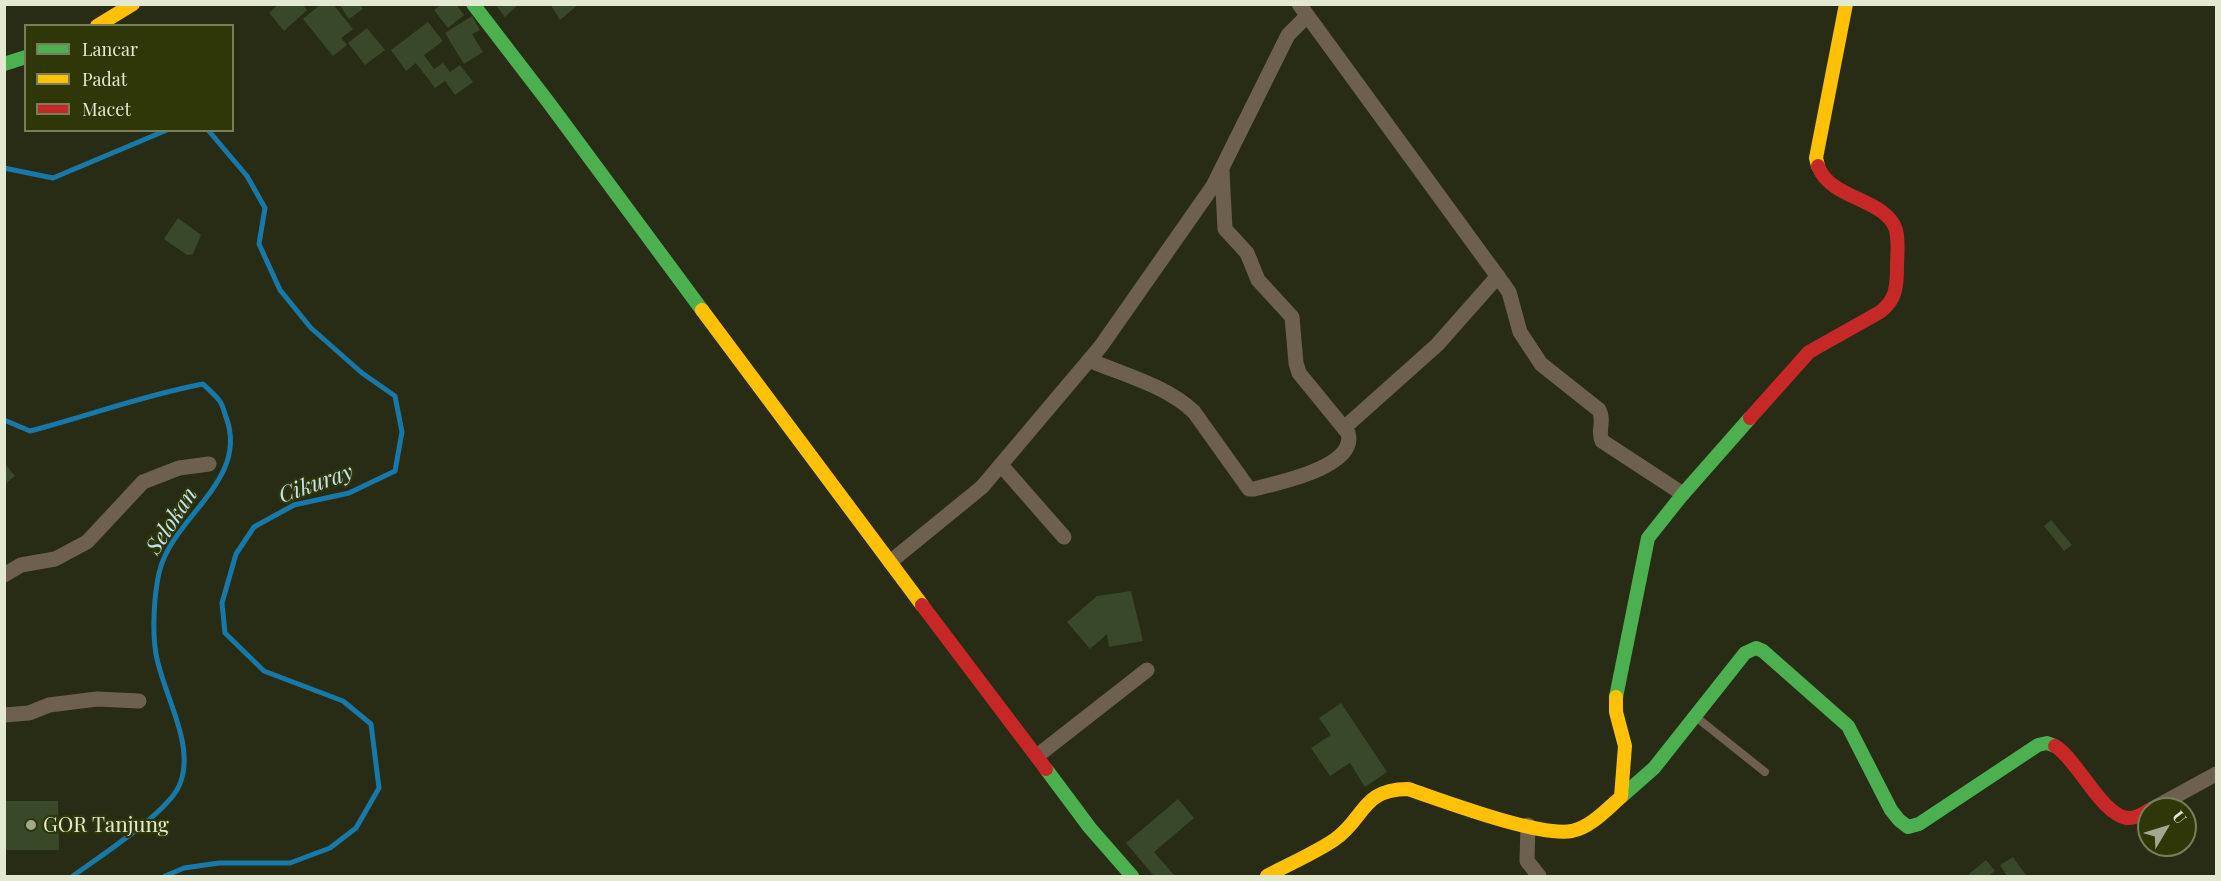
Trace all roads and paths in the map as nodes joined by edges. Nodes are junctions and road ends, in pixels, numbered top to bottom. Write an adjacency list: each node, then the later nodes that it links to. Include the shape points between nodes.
1 (133, 4): 5 (street)
2 (473, 4): 16 (street)
3 (1846, 4): 14 (street, via 1816,158 1829,183 1885,216 1895,228 1896,289 1882,311 1816,345)
4 (1303, 10): 8 (street); 9 (street)
5 (99, 24)
6 (24, 58): 7 (street)
7 (4, 64)
8 (1222, 171): 10 (street); 11 (street, via 1225,229 1247,253 1258,280 1289,313 1299,373)
9 (1498, 276): 11 (street, via 1437,345); 14 (street, via 1509,292 1520,332 1541,364 1601,413 1602,441)
10 (1089, 360): 11 (street, via 1184,403 1251,490 1316,471 1332,462 1347,448 1349,438); 13 (street)
11 (1344, 428)
12 (209, 464): 17 (street, via 179,468 143,482 87,542 55,559 21,565)
13 (1000, 465): 15 (street); 16 (street, via 965,502)
14 (1683, 494): 25 (street, via 1645,547 1616,697 1626,746)
15 (1064, 537)
16 (890, 562): 22 (street)
17 (4, 575)
18 (1147, 670): 22 (street)
19 (139, 701): 20 (street, via 97,699)
20 (4, 715)
21 (1695, 716): 23 (lane); 25 (street, via 1654,768); 27 (street, via 1745,653 1756,648 1848,726 1893,813 1905,825 1919,824 2046,743 2059,748 2114,812 2128,819)
22 (1037, 756): 29 (street, via 1090,828)
23 (1765, 772)
24 (2217, 774): 26 (street)
25 (1621, 797): 28 (street, via 1575,830 1552,831)
26 (2174, 797)
27 (2137, 817)
28 (1528, 825): 30 (street, via 1408,789 1392,788 1373,797 1334,840); 31 (street, via 1526,855)
29 (1132, 876)
30 (1266, 876)
31 (1539, 876)

